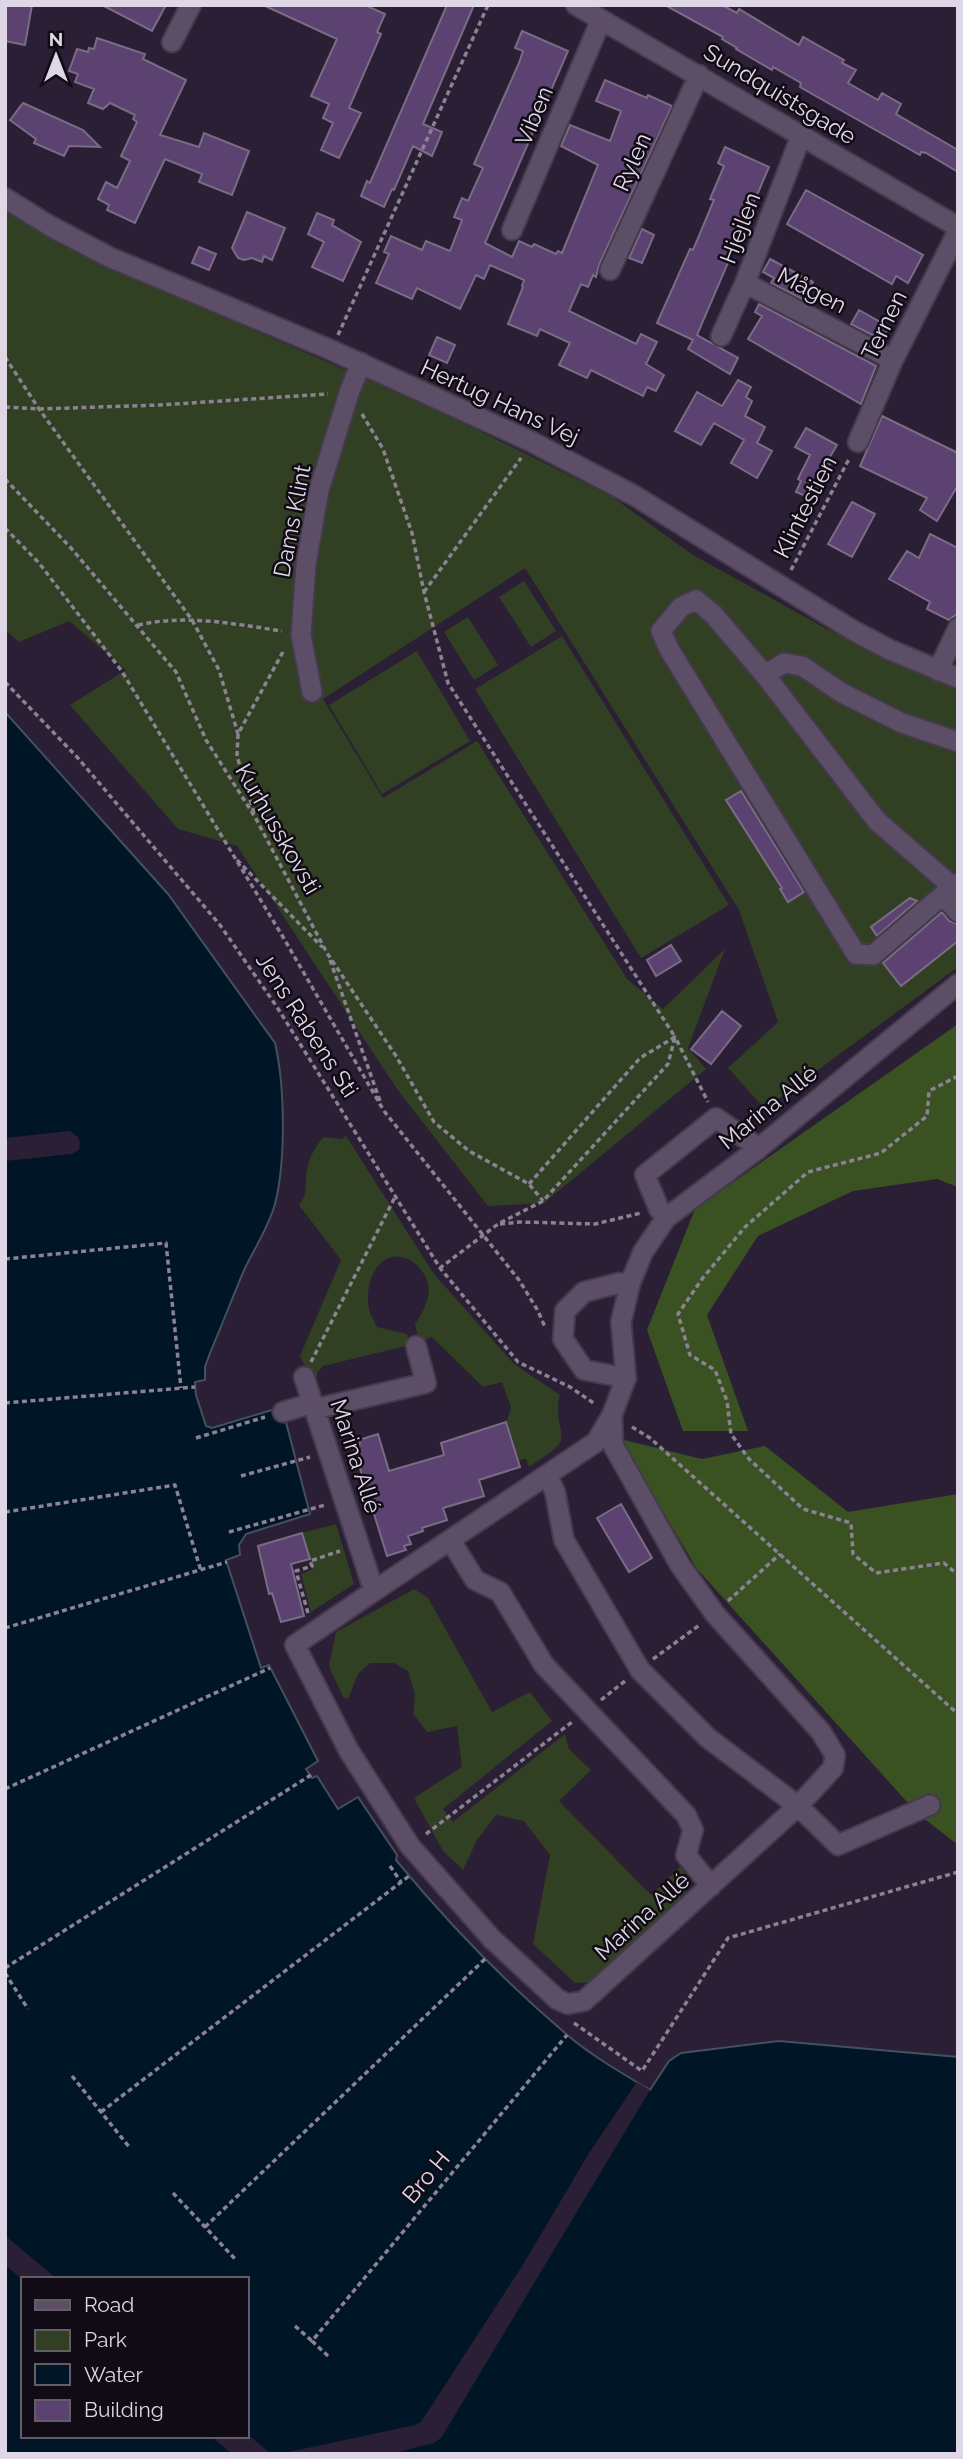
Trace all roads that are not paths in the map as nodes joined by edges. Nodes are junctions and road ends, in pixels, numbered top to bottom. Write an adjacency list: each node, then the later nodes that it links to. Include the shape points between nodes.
1 (191, 5): 4 (street)
2 (576, 5): 3 (street, Sundquistsgade)
3 (601, 20): 5 (street, Sundquistsgade); 9 (street, Viben)
4 (172, 42)
5 (699, 75): 6 (street, Sundquistsgade); 10 (street, Rylen)
6 (801, 136): 8 (street, Sundquistsgade); 11 (street, Hjejlen)
7 (5, 198): 14 (street, Hertug Hans Vej, via 109,257)
8 (958, 229): 13 (street, Ternen)
9 (512, 230)
10 (610, 270)
11 (745, 283): 12 (street, Hjejlen); 13 (street, Mågen)
12 (721, 336)
13 (893, 360): 15 (street, Ternen)
14 (361, 363): 17 (street, Hertug Hans Vej, via 532,442 635,496 854,631); 20 (street, Dams Klint, via 319,490 306,564 301,635)
15 (858, 442)
16 (958, 628): 17 (street)
17 (938, 671): 19 (street, Hertug Hans Vej)
18 (765, 676): 21 (street, via 784,663 802,666 842,693 902,723); 22 (street, via 877,821); 22 (street, via 696,600 681,607 661,631 856,954 873,955)
19 (958, 678)
20 (312, 692)
21 (958, 742)
22 (953, 889): 23 (street)
23 (958, 912)
24 (958, 984): 25 (street, Marina Allé)
25 (759, 1148): 26 (street, Marina Allé); 26 (street, via 716,1118 645,1175)
26 (663, 1214): 27 (street, Marina Allé)
27 (630, 1284): 30 (street, Marina Allé, via 621,1322); 30 (street, via 584,1292 565,1311 563,1339 584,1370)
28 (416, 1346): 31 (street, via 426,1383)
29 (304, 1377): 31 (street, Marina Allé)
30 (626, 1378): 33 (street, Marina Allé)
31 (314, 1406): 32 (street); 36 (street, Marina Allé)
32 (283, 1412)
33 (612, 1415): 34 (street, Marina Allé, via 596,1442); 38 (street, Marina Allé, via 613,1445 680,1565 715,1614 821,1732 835,1755 833,1768)
34 (548, 1476): 35 (street, Marina Allé); 38 (street, via 564,1540 640,1670 708,1738)
35 (451, 1541): 36 (street, Marina Allé); 39 (street, via 475,1580 500,1592 544,1665 686,1815 694,1830 686,1855)
36 (374, 1591): 39 (street, Marina Allé, via 295,1646 349,1751 410,1846 492,1939 557,1999 568,2004 584,2001)
37 (930, 1805): 38 (street, via 838,1844)
38 (798, 1806): 39 (street, Marina Allé)
39 (711, 1886)

